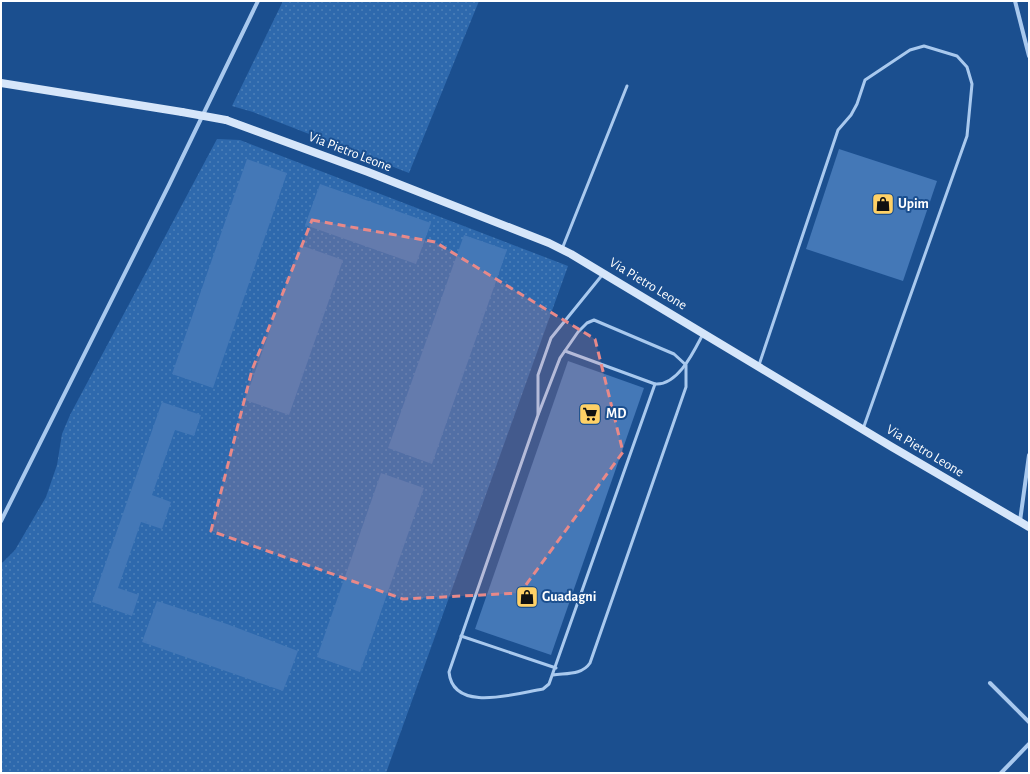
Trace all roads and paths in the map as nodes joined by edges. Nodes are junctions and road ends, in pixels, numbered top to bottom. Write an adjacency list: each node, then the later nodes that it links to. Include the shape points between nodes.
1 (258, 1): 16 (street)
2 (1015, 1): 3 (street)
3 (1029, 56)
4 (1, 83): 6 (main road, Via Pietro Leone, bridge, via 226,120 375,175)
5 (627, 86): 6 (lane)
6 (562, 249): 7 (main road, Via Pietro Leone)
7 (604, 272): 8 (main road, Via Pietro Leone); 13 (lane, via 552,338 538,375)
8 (704, 333): 10 (lane); 11 (main road, Via Pietro Leone)
9 (565, 351): 10 (lane, via 578,332 594,320 674,354); 12 (lane); 13 (lane)
10 (686, 365): 12 (lane, via 667,383); 21 (lane, via 686,387 590,663 580,672)
11 (759, 366): 14 (main road, Via Pietro Leone); 14 (lane, via 838,130 857,104 865,80 910,50 924,46 957,56 967,67 972,84 967,136)
12 (655, 384): 20 (lane)
13 (538, 415): 19 (lane)
14 (864, 429): 17 (main road, Via Pietro Leone)
15 (1029, 455): 17 (street)
16 (1, 520)
17 (1020, 521): 18 (main road, Via Pietro Leone)
18 (1029, 527)
19 (461, 636): 20 (lane); 21 (lane, via 449,672 450,680 462,694 482,699 543,688 549,684)
20 (556, 668): 21 (lane)
21 (553, 675)
22 (990, 683): 23 (street)
23 (1029, 722)
24 (1029, 744): 25 (street)
25 (1001, 773)

